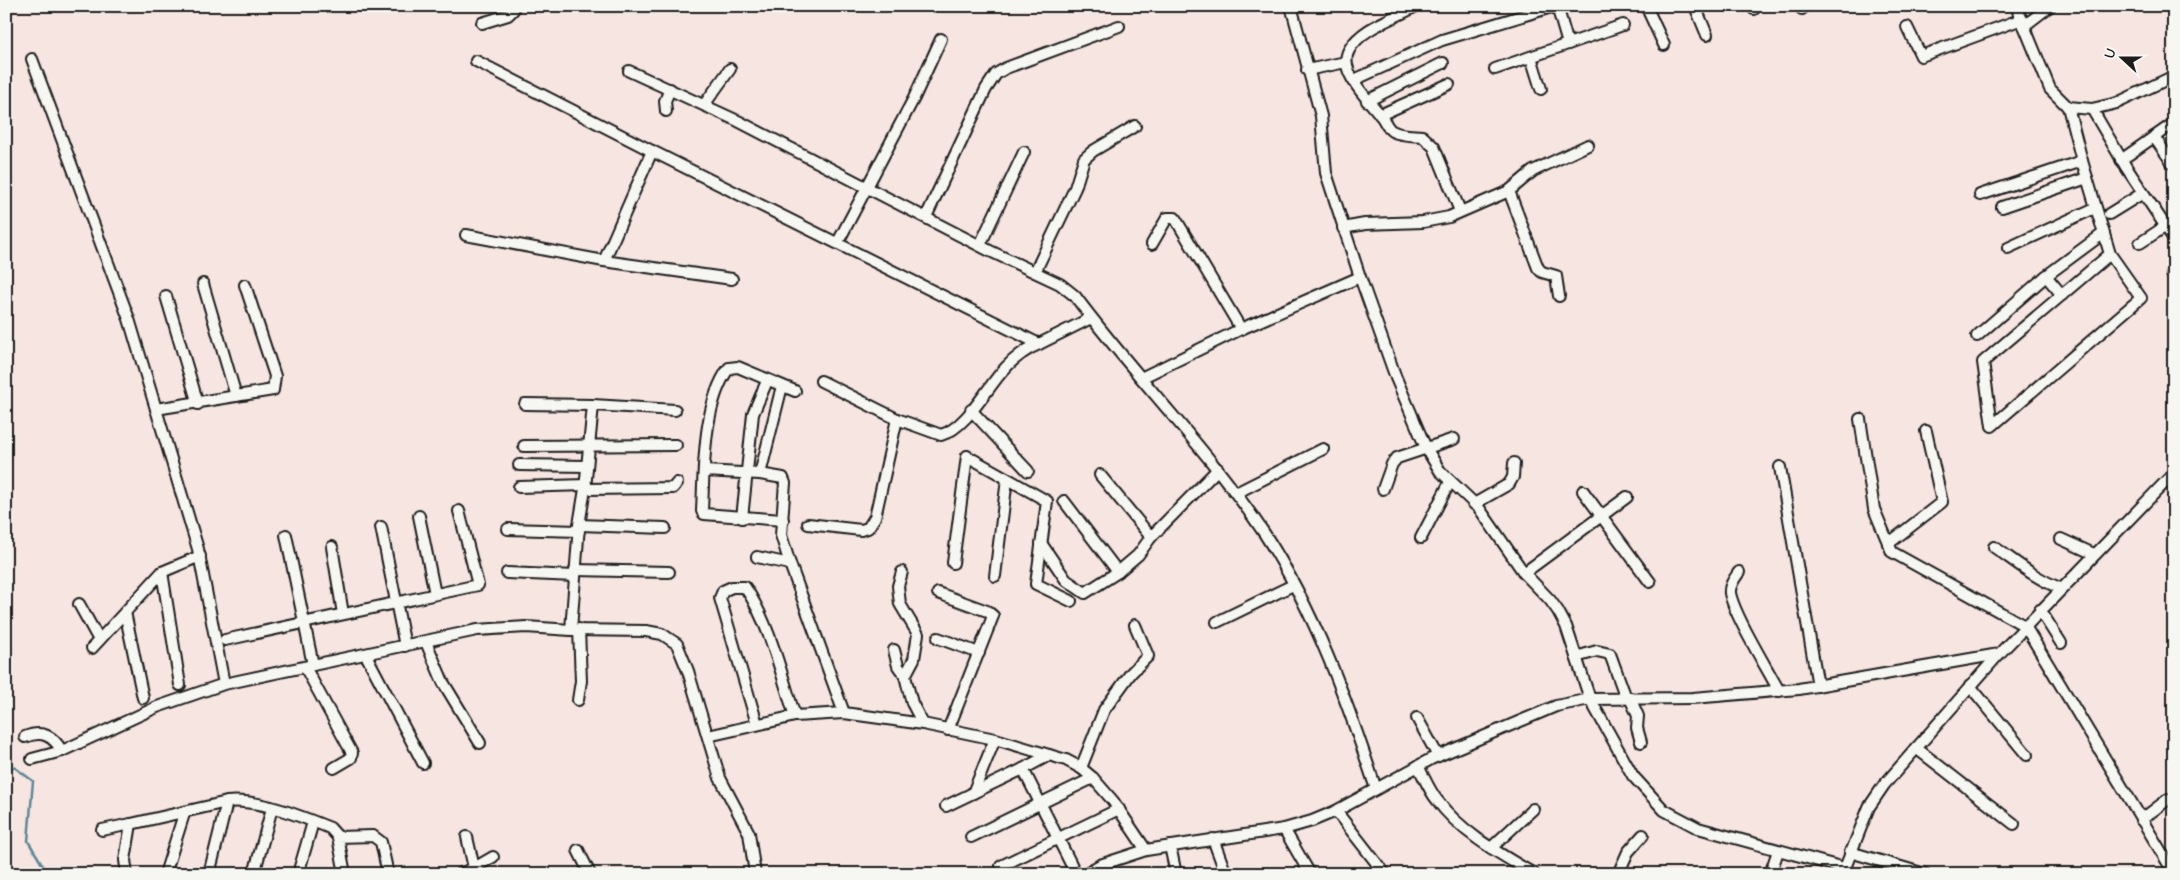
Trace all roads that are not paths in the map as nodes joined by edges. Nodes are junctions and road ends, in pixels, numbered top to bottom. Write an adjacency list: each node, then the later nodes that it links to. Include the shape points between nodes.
1 (514, 6): 10 (street, via 508,15)
2 (1291, 6): 26 (street)
3 (1416, 6): 22 (street, via 1354,42)
4 (1556, 6): 9 (street); 17 (street)
5 (1646, 6): 18 (street)
6 (1695, 6): 15 (street)
7 (2016, 6): 11 (street)
8 (2050, 6): 11 (street)
9 (1534, 9): 29 (street, via 1442,40)
10 (482, 23)
11 (2023, 23): 14 (street, via 1921,56); 35 (street, via 2050,89)
12 (1623, 25): 17 (street)
13 (1120, 26): 57 (street, via 996,74)
14 (1907, 28)
15 (1707, 35)
16 (941, 39): 49 (street)
17 (1568, 44): 19 (street)
18 (1664, 45)
19 (1531, 56): 25 (street); 31 (street)
20 (32, 59): 92 (street, via 129,319)
21 (476, 61): 43 (street)
22 (1346, 62): 26 (street); 29 (street)
23 (1443, 63): 33 (street)
24 (730, 68): 34 (street)
25 (1495, 69)
26 (1307, 70): 59 (street, via 1321,116 1326,172)
27 (629, 71): 32 (street)
28 (2174, 76): 36 (street, via 2128,98)
29 (1354, 80): 33 (street)
30 (1449, 84): 38 (street)
31 (1541, 89)
32 (670, 90): 34 (street); 37 (street, via 665,101)
33 (1367, 101): 38 (street)
34 (704, 105): 49 (street)
35 (2068, 107): 36 (street); 46 (street)
36 (2092, 109): 45 (street)
37 (666, 111)
38 (1380, 115): 55 (street, via 1390,130 1402,135 1422,136 1434,147)
39 (2174, 123): 41 (street)
40 (1134, 126): 70 (street, via 1084,159 1075,188)
41 (2154, 137): 45 (street); 47 (street)
42 (1588, 145): 50 (street, via 1533,171)
43 (652, 151): 63 (street); 69 (street)
44 (1024, 152): 66 (street)
45 (2121, 160): 51 (street)
46 (2082, 162): 48 (street); 52 (street)
47 (2174, 165)
48 (2087, 178): 53 (street); 54 (street)
49 (868, 187): 57 (street); 63 (street)
50 (1509, 191): 55 (street); 78 (street, via 1535,262 1542,272 1556,276)
51 (2143, 193): 56 (street); 58 (street)
52 (1980, 195)
53 (2002, 207)
54 (2095, 208): 60 (street); 67 (street)
55 (1460, 211): 59 (street, via 1434,221)
56 (2109, 214)
57 (926, 217): 66 (street)
58 (2166, 226): 62 (street); 64 (street)
59 (1343, 228): 72 (street)
60 (2104, 233): 68 (street); 71 (street)
61 (466, 235): 69 (street)
62 (2174, 239)
63 (838, 242): 82 (street)
64 (2140, 243)
65 (1152, 244): 80 (street, via 1166,218 1175,218)
66 (980, 245): 70 (street)
67 (2008, 248)
68 (2110, 254): 76 (street); 76 (street, via 2141,298 1992,426 1982,362)
69 (604, 261): 73 (street)
70 (1035, 272): 79 (street, via 1070,290)
71 (2046, 276): 76 (street); 81 (street)
72 (1360, 277): 80 (street); 102 (street, via 1396,378)
73 (732, 279)
74 (203, 284): 88 (street)
75 (245, 285): 88 (street, via 275,384 273,390)
76 (2062, 295)
77 (166, 296): 89 (street)
78 (1559, 296)
79 (1091, 318): 82 (street); 83 (street)
80 (1241, 329): 83 (street)
81 (1976, 336)
82 (1039, 344): 94 (street, via 1010,364)
83 (1141, 378): 108 (street)
84 (767, 381): 86 (street); 109 (street, via 738,367 731,366 727,371 712,410); 112 (street, via 753,414)
85 (822, 381): 95 (street)
86 (782, 386): 87 (street); 113 (street)
87 (796, 391)
88 (236, 396): 89 (street)
89 (198, 404): 92 (street)
90 (525, 404): 91 (street)
91 (593, 405): 93 (street); 99 (street)
92 (156, 409): 145 (street)
93 (675, 410)
94 (971, 410): 95 (street, via 956,427 941,435); 110 (street)
95 (897, 419): 131 (street, via 875,517 868,528)
96 (1860, 419): 141 (street, via 1874,509)
97 (1926, 431): 141 (street, via 1942,502)
98 (1454, 438): 102 (street)
99 (589, 444): 100 (street); 101 (street); 106 (street)
100 (676, 445)
101 (524, 446)
102 (1426, 448): 116 (street); 120 (street, via 1397,458)
103 (1323, 449): 122 (street)
104 (1514, 463): 125 (street, via 1509,484)
105 (519, 465): 106 (street)
106 (587, 466): 119 (street)
107 (1780, 467): 190 (street)
108 (1218, 469): 122 (street); 137 (street)
109 (704, 471): 112 (street); 129 (street, via 703,514)
110 (1028, 471)
111 (2174, 473): 144 (street)
112 (748, 474): 113 (street); 129 (street)
113 (760, 474): 130 (street, via 784,479)
114 (1100, 475): 137 (street)
115 (1007, 479): 140 (street, via 1047,502); 147 (street, via 967,456); 157 (street)
116 (1450, 482): 125 (street); 138 (street)
117 (677, 483): 119 (street, via 673,488)
118 (519, 487): 119 (street)
119 (585, 487): 133 (street)
120 (1383, 489)
121 (1583, 491): 128 (street)
122 (1236, 493): 159 (street)
123 (1627, 497): 128 (street)
124 (1064, 501): 152 (street)
125 (1474, 504): 153 (street)
126 (459, 511): 162 (street, via 478,584)
127 (419, 516): 162 (street)
128 (1602, 516): 153 (street); 158 (street)
129 (742, 518): 130 (street)
130 (783, 520): 148 (street, via 782,539)
131 (808, 524)
132 (381, 527): 164 (street)
133 (579, 528): 134 (street); 135 (street); 156 (street)
134 (666, 528)
135 (508, 529)
136 (286, 535): 170 (street)
137 (1151, 537): 152 (street, via 1138,555)
138 (1421, 538)
139 (2062, 539): 144 (street)
140 (1041, 543): 152 (street, via 1066,580 1085,593); 163 (street, via 1036,584)
141 (1888, 544): 172 (street, via 1896,555)
142 (332, 546): 168 (street)
143 (1994, 547): 160 (street, via 2035,577)
144 (2094, 554): 160 (street)
145 (200, 556): 149 (street); 188 (street)
146 (758, 557): 148 (street)
147 (953, 563)
148 (790, 564): 197 (street)
149 (162, 572): 167 (street); 189 (street)
150 (669, 572): 156 (street)
151 (902, 572): 187 (street, via 899,599 918,634 914,659)
152 (1118, 572)
153 (1524, 572): 185 (street, via 1558,611)
154 (1739, 572): 192 (street, via 1730,592)
155 (507, 573): 156 (street)
156 (575, 573): 173 (street)
157 (995, 576)
158 (1650, 582)
159 (1293, 585): 169 (street); 220 (street, via 1347,702)
160 (2060, 588): 166 (street)
161 (938, 593): 182 (street, via 992,613)
162 (435, 594): 164 (street)
163 (1071, 601)
164 (396, 602): 168 (street); 179 (street)
165 (79, 604): 175 (street)
166 (2040, 610): 172 (street); 178 (street)
167 (125, 612): 175 (street); 193 (street)
168 (343, 614): 170 (street)
169 (1217, 622)
170 (304, 623): 176 (street); 186 (street)
171 (1135, 625): 217 (street, via 1148,656 1104,710)
172 (2025, 626): 183 (street); 231 (street)
173 (575, 630): 177 (street, via 497,627); 196 (street, via 582,681); 203 (street, via 646,631 673,640 683,655)
174 (938, 638): 182 (street)
175 (99, 640): 180 (street)
176 (225, 640)
177 (426, 642): 179 (street); 207 (street, via 443,682)
178 (2062, 643)
179 (405, 646): 184 (street)
180 (92, 648)
181 (894, 650): 187 (street, via 898,666)
182 (979, 653): 202 (street)
183 (1999, 654): 190 (street); 191 (street)
184 (366, 655): 186 (street); 214 (street)
185 (1576, 657): 194 (street, via 1597,650 1610,654); 195 (street)
186 (309, 666): 188 (street); 216 (street, via 352,753 351,758)
187 (906, 676): 201 (street, via 912,703)
188 (224, 684): 209 (street, via 157,707)
189 (180, 685)
190 (1818, 686): 192 (street)
191 (1970, 686): 208 (street); 211 (street)
192 (1779, 691): 194 (street, via 1693,698)
193 (143, 698)
194 (1628, 698): 195 (street); 206 (street, via 1638,716)
195 (1590, 699): 212 (street, via 1556,706); 247 (street, via 1633,776 1664,810 1698,828)
196 (578, 700)
197 (844, 713): 198 (street); 201 (street)
198 (795, 716): 200 (street); 200 (street, via 755,605 744,587 732,586 723,591 720,598)
199 (1417, 718): 212 (street)
200 (757, 724): 203 (street)
201 (923, 724): 202 (street)
202 (948, 730): 205 (street)
203 (708, 736): 263 (street, via 720,778 749,833)
204 (25, 737): 209 (street, via 46,734 56,740)
205 (995, 739): 210 (street); 221 (street)
206 (1641, 742)
207 (480, 743)
208 (1916, 748): 234 (street); 248 (street, via 1869,807)
209 (62, 751): 213 (street)
210 (1049, 755): 217 (street); 218 (street)
211 (2027, 755)
212 (1438, 756): 215 (street)
213 (32, 759)
214 (423, 763)
215 (1418, 766): 220 (street); 244 (street, via 1436,799 1449,814)
216 (334, 768)
217 (1081, 768): 219 (street)
218 (1023, 769): 221 (street); 224 (street)
219 (1093, 778): 224 (street); 227 (street)
220 (1376, 789): 229 (street)
221 (974, 793): 225 (street)
222 (2167, 800): 231 (street)
223 (227, 802): 226 (street, via 252,802); 230 (street); 256 (street)
224 (1039, 804): 237 (street); 241 (street)
225 (946, 806)
226 (272, 808): 232 (street); 257 (street)
227 (1119, 809): 241 (street); 246 (street)
228 (1534, 809): 244 (street)
229 (1336, 811): 235 (street); 269 (street)
230 (184, 814): 233 (street); 255 (street)
231 (2141, 820): 253 (street)
232 (313, 822): 239 (street, via 333,830); 258 (street)
233 (131, 824): 236 (street); 254 (street, via 125,860)
234 (2014, 824)
235 (1284, 829): 242 (street); 268 (street)
236 (102, 830)
237 (971, 836)
238 (1643, 836): 271 (street, via 1628,852)
239 (338, 837): 259 (street); 260 (street, via 373,836 378,839)
240 (467, 837): 251 (street)
241 (1057, 839): 250 (street); 264 (street)
242 (1213, 839): 243 (street); 267 (street)
243 (1170, 846): 246 (street); 266 (street)
244 (1491, 848): 270 (street)
245 (578, 850): 262 (street)
246 (1146, 850): 265 (street, via 1100,865)
247 (1778, 850): 252 (street); 272 (street)
248 (1850, 852): 252 (street); 273 (street)
249 (493, 857): 251 (street)
250 (1001, 866)
251 (474, 868): 261 (street)
252 (1843, 871)
253 (2174, 873)
254 (127, 874)
255 (165, 874)
256 (209, 874)
257 (254, 874)
258 (298, 874)
259 (344, 874)
260 (388, 874)
261 (460, 874)
262 (590, 874)
263 (755, 874)
264 (1076, 874)
265 (1084, 874)
266 (1176, 874)
267 (1226, 874)
268 (1310, 874)
269 (1385, 874)
270 (1534, 874)
271 (1618, 874)
272 (1770, 874)
273 (1925, 874)

